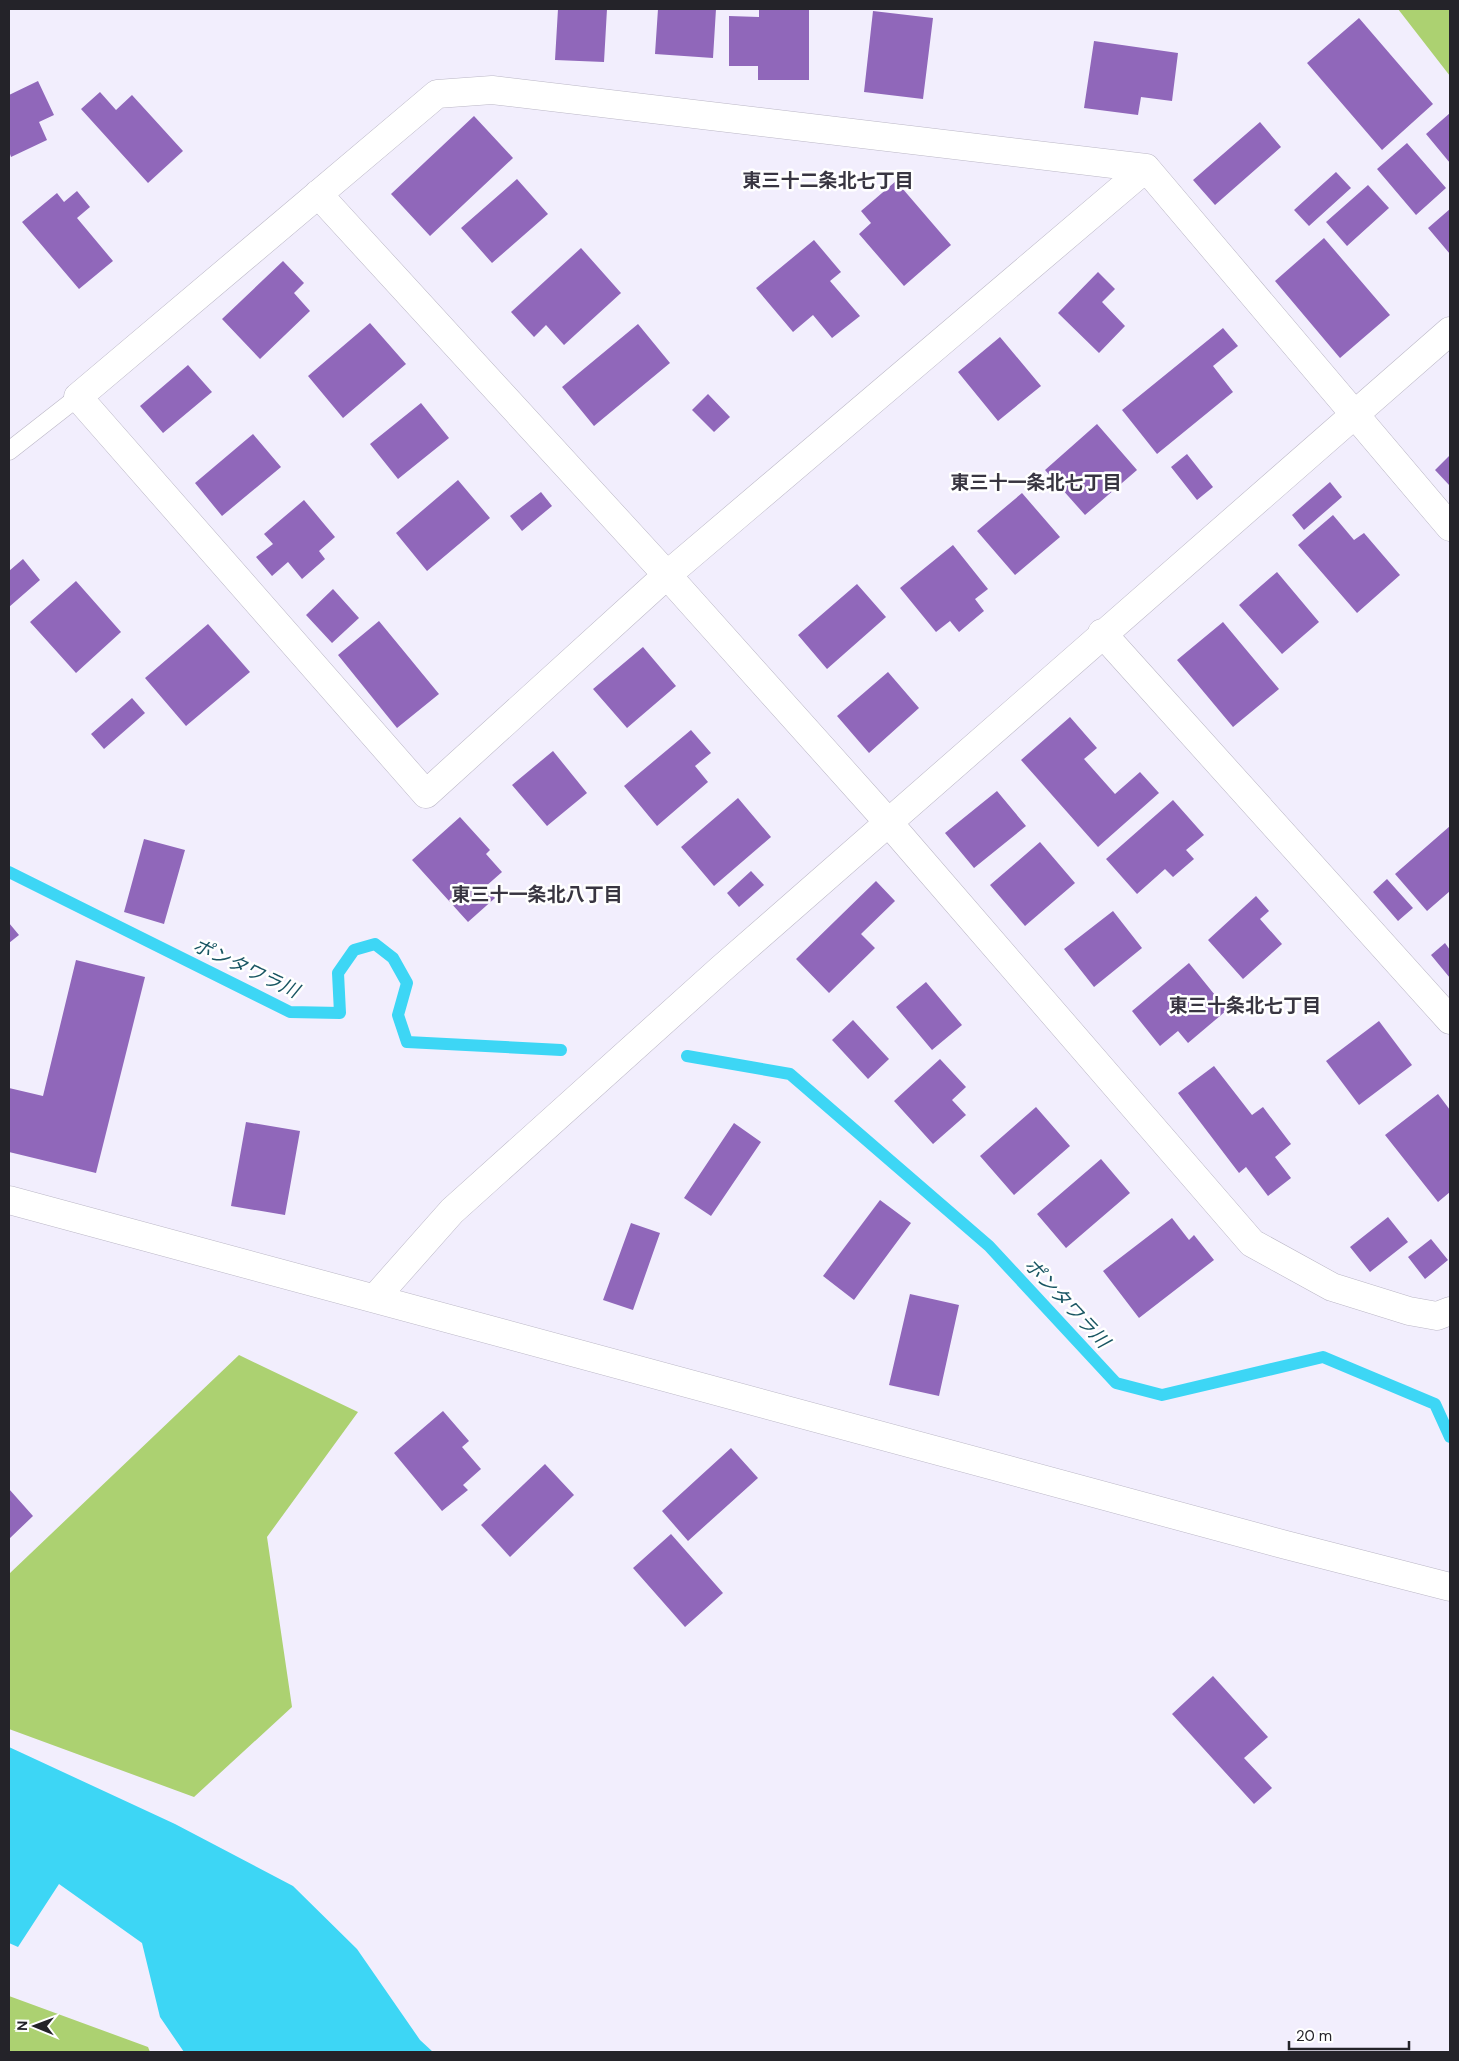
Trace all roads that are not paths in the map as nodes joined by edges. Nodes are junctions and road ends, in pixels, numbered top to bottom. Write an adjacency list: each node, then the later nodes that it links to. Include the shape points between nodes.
1 (1146, 168): 2 (street, via 492,90 437,94); 5 (street); 8 (street)
2 (318, 194): 4 (street); 8 (street)
3 (1450, 331): 5 (street)
4 (78, 397): 6 (lane); 8 (street, via 426,794)
5 (1355, 416): 7 (street); 9 (street)
6 (9, 451)
7 (1450, 527)
8 (667, 575): 10 (street)
9 (1102, 634): 10 (street); 11 (street)
10 (888, 822): 13 (street, via 452,1211); 14 (street, via 1252,1243 1332,1287 1409,1311 1437,1316)
11 (1450, 1020)
12 (9, 1200): 13 (street)
13 (375, 1298): 15 (street)
14 (1450, 1311)
15 (1450, 1587)

